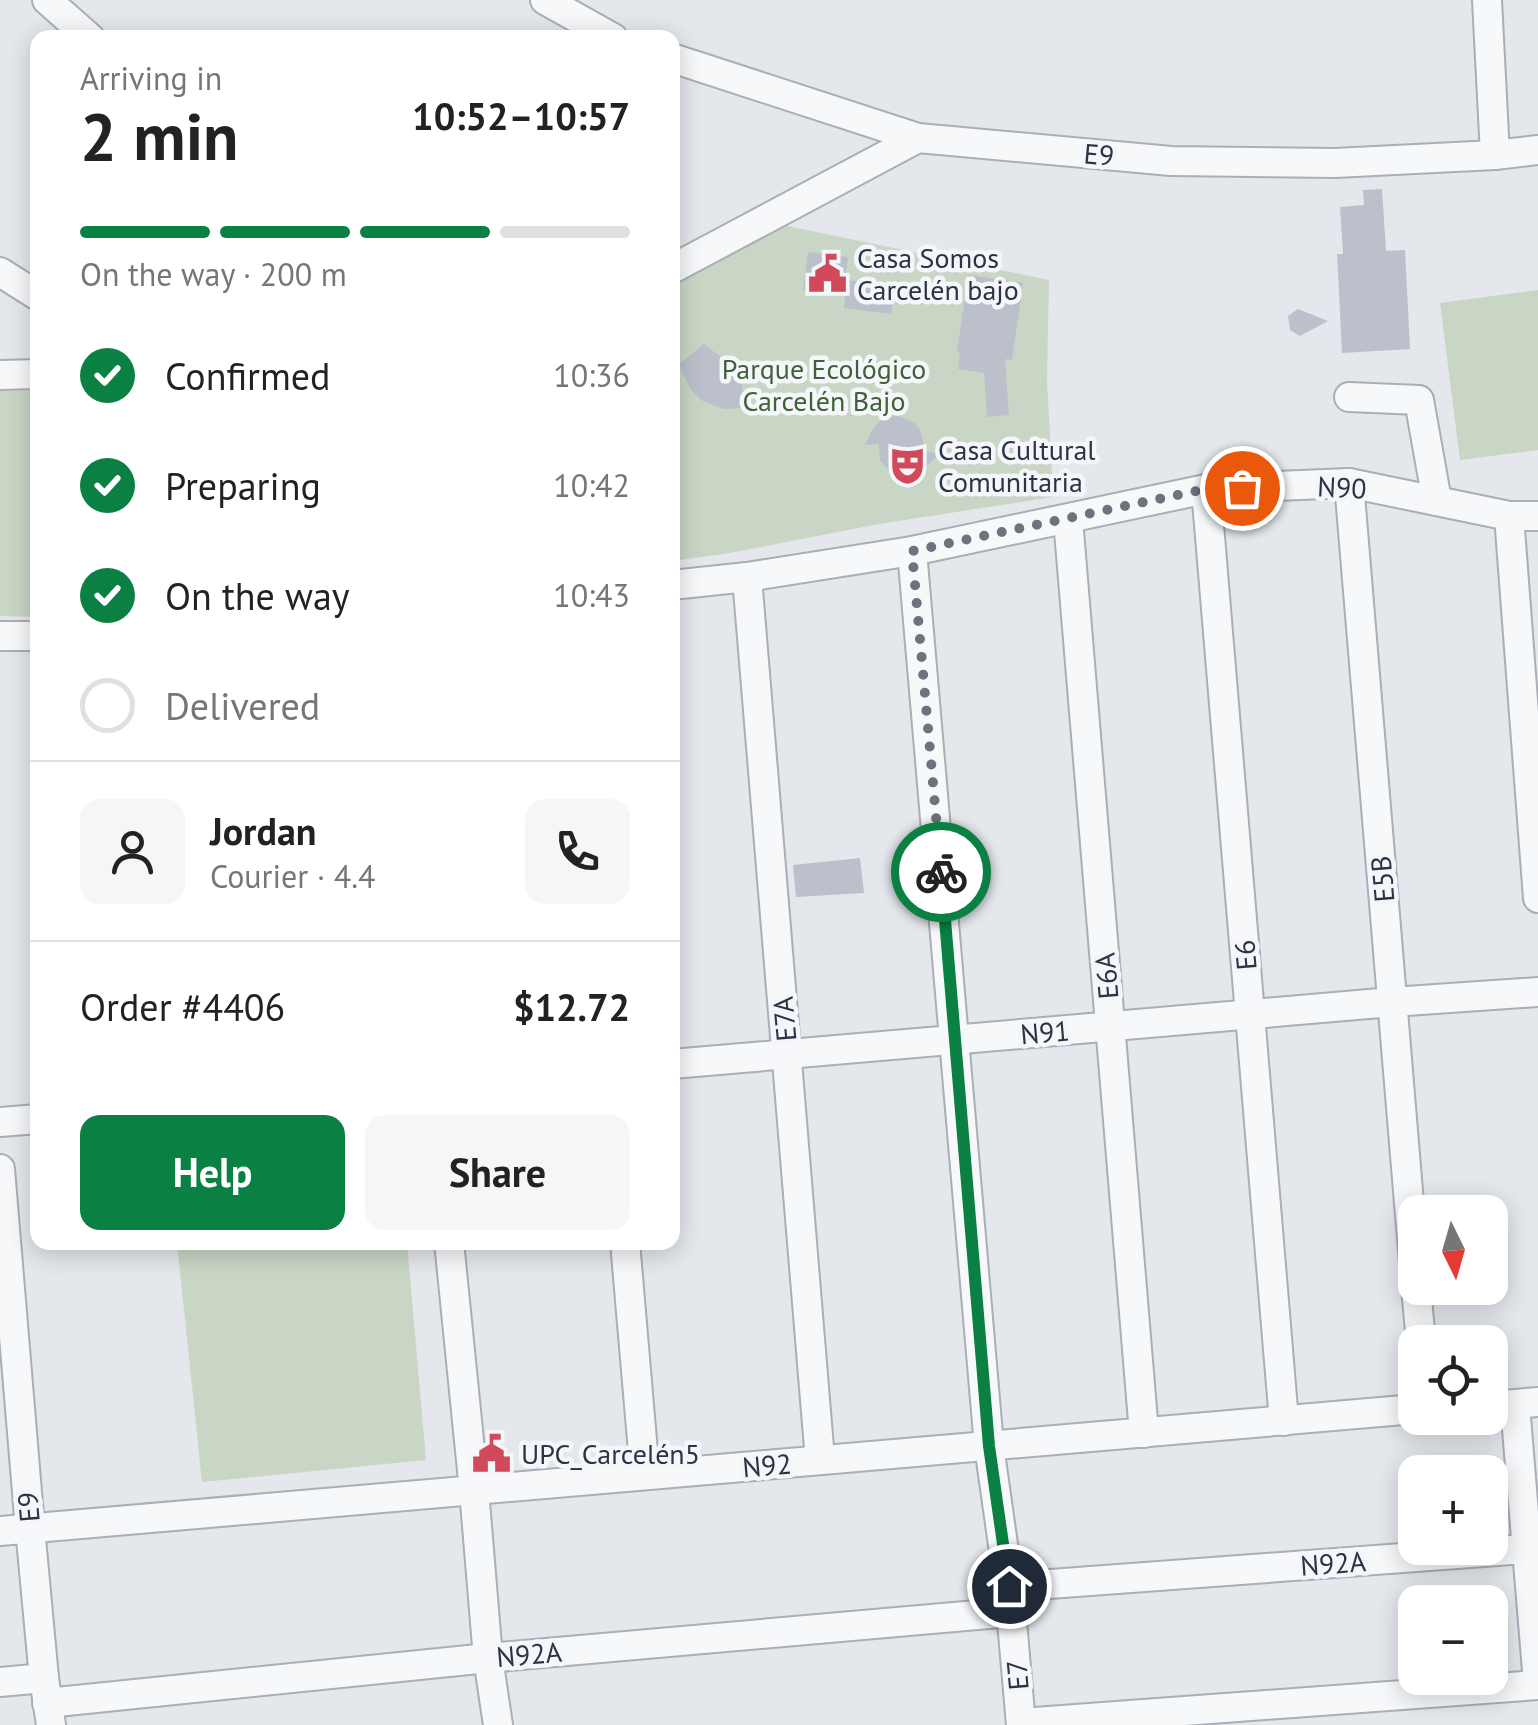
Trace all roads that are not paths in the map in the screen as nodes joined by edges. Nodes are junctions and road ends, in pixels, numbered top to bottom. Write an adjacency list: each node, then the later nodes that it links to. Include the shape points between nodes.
1 (48, 0): 4 (street)
2 (545, 0): 5 (street)
3 (1487, 0): 9 (street)
4 (81, 30)
5 (599, 30)
6 (680, 61): 7 (street, E9)
7 (918, 138): 9 (street, E9, via 1172,161 1335,163); 10 (street)
8 (1538, 150): 9 (street, E9)
9 (1495, 155)
10 (680, 265)
11 (0, 272): 12 (street)
12 (30, 291)
13 (30, 374): 14 (street)
14 (0, 375)
15 (1349, 397): 18 (street, via 1419,400)
16 (1349, 484): 17 (street, N90); 18 (street, N90); 29 (street, E5B)
17 (1206, 489): 21 (street, N90); 30 (street, E6)
18 (1438, 501): 19 (street, N90)
19 (1509, 516): 20 (street, N90); 27 (street)
20 (1538, 516)
21 (1068, 518): 22 (street, N90); 31 (street, E6A)
22 (912, 551): 23 (street, N90); 32 (street, E7)
23 (747, 578): 24 (street, N90); 33 (street, E7A)
24 (680, 584)
25 (0, 636): 26 (street)
26 (30, 636)
27 (1538, 898)
28 (1538, 992): 29 (street, N91)
29 (1392, 1002): 30 (street, N91); 38 (street, E5B)
30 (1250, 1014): 31 (street, N91); 43 (street, E6)
31 (1110, 1026): 32 (street, N91); 44 (street, E6A)
32 (956, 1040): 33 (street, N91); 45 (street, E7)
33 (786, 1054): 34 (street, N91); 46 (street, E7A)
34 (680, 1063)
35 (30, 1119): 36 (street)
36 (0, 1122)
37 (0, 1169): 49 (street, E9)
38 (1408, 1195)
39 (450, 1250): 48 (street)
40 (626, 1250): 47 (street)
41 (1514, 1405): 51 (street)
42 (1398, 1411): 43 (street, N92)
43 (1284, 1421): 44 (street, N92)
44 (1144, 1433): 45 (street, N92)
45 (989, 1446): 46 (street, N92); 52 (street, E7)
46 (820, 1460): 47 (street, N92)
47 (644, 1475): 48 (street, N92)
48 (474, 1490): 49 (street, N92); 53 (street)
49 (30, 1528): 50 (street, N92); 56 (street, E9)
50 (0, 1531)
51 (1532, 1548): 52 (street, N92A); 55 (street)
52 (1010, 1599): 53 (street, N92A); 57 (street, E7)
53 (488, 1658): 56 (street, N92A); 58 (street)
54 (0, 1682): 56 (street, N92A)
55 (1538, 1684): 57 (street)
56 (47, 1702)
57 (1021, 1724)
58 (498, 1725)

